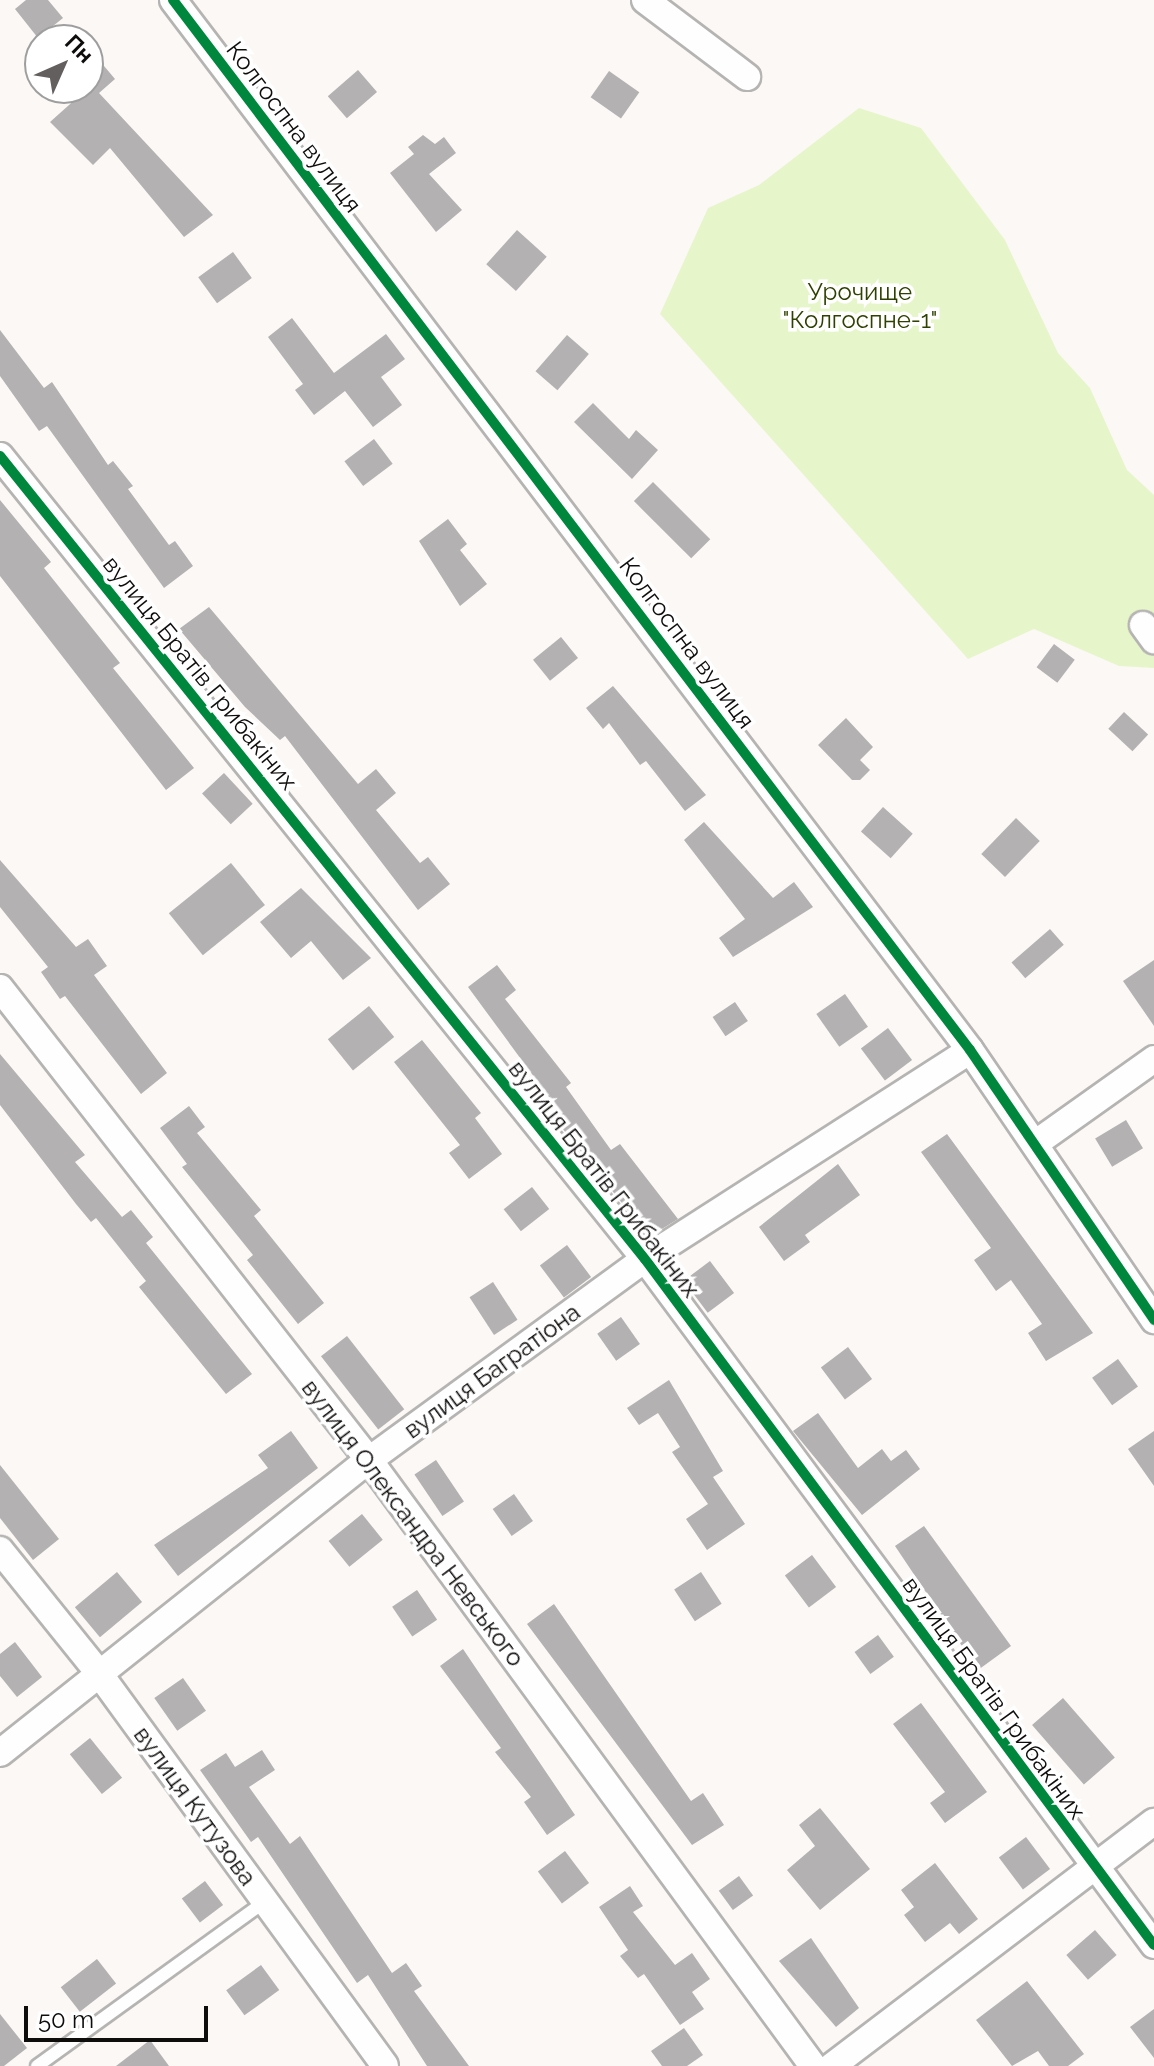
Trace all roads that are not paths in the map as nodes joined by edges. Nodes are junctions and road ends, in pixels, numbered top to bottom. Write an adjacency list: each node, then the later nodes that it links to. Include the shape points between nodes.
1 (173, 0): 6 (street, Колгоспна вулиця)
2 (645, 0): 3 (street)
3 (747, 77)
4 (0, 456): 9 (street, вулиця Братів Грибакіних)
5 (0, 988): 11 (street, вулиця Олександра Невського)
6 (970, 1050): 8 (street, Колгоспна вулиця); 9 (street, вулиця Багратіона)
7 (1154, 1059): 8 (street)
8 (1036, 1143): 10 (street, Колгоспна вулиця)
9 (645, 1259): 11 (street, вулиця Багратіона); 16 (street, вулиця Братів Грибакіних)
10 (1154, 1320)
11 (369, 1460): 13 (street, вулиця Багратіона); 21 (street, вулиця Олександра Невського)
12 (0, 1550): 13 (street, вулиця Кутузова)
13 (98, 1672): 14 (street, вулиця Багратіона); 17 (street, вулиця Кутузова)
14 (0, 1753)
15 (1154, 1822): 16 (street)
16 (1094, 1867): 18 (street, вулиця Братів Грибакіних); 22 (street)
17 (264, 1902): 19 (lane); 20 (street, вулиця Кутузова)
18 (1154, 1945)
19 (37, 2066)
20 (385, 2066)
21 (813, 2066)
22 (832, 2066)

